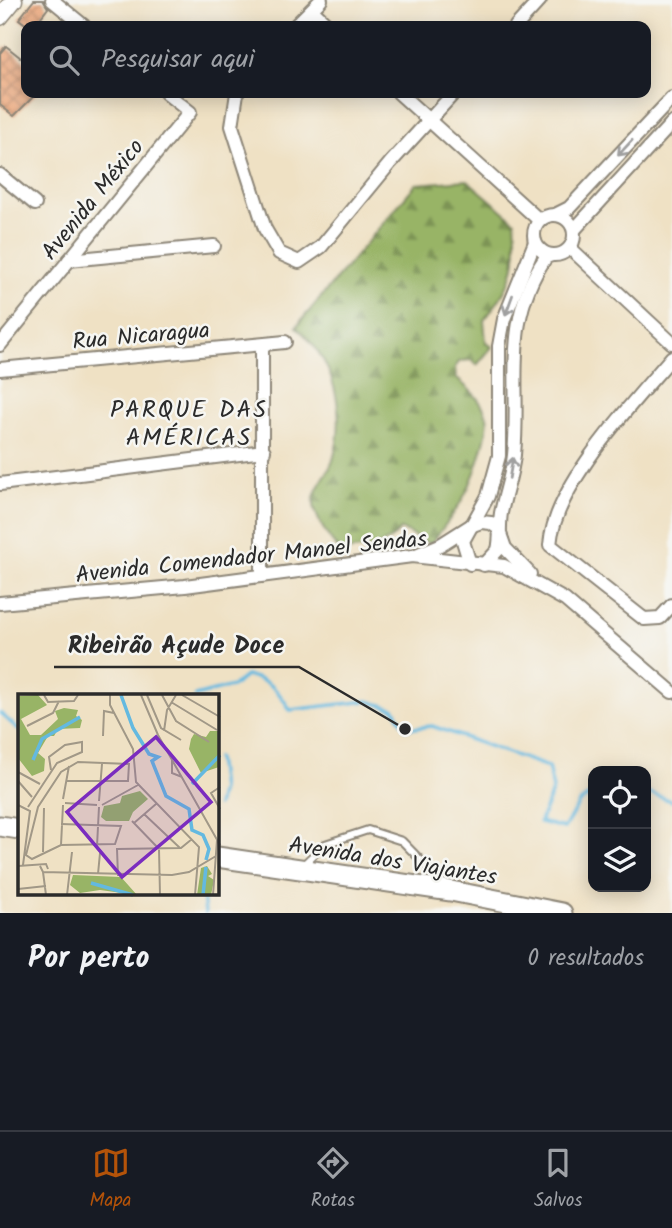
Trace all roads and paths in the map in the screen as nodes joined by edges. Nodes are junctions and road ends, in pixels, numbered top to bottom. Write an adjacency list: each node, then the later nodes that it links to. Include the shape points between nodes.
1 (14, 0): 5 (street)
2 (52, 0): 6 (street)
3 (540, 0): 9 (street)
4 (317, 5): 7 (street); 8 (street)
5 (0, 17)
6 (79, 21)
7 (300, 21)
8 (327, 21)
9 (521, 21)
10 (172, 98): 26 (street, Avenida México, via 190,112)
11 (236, 98): 15 (street, via 232,126 265,229 279,253 299,262 321,247)
12 (404, 98): 15 (street)
13 (449, 98): 15 (street)
14 (672, 98): 19 (street, one-way to 19, via 569,208)
15 (428, 121): 20 (street)
16 (672, 123): 21 (street)
17 (0, 175): 18 (street)
18 (35, 204)
19 (557, 214): 20 (street); 21 (street, via 568,219)
20 (539, 220): 22 (street)
21 (574, 230): 24 (street)
22 (535, 242): 25 (street, via 541,251); 35 (street, one-way to 35, via 504,319 499,346 499,456 488,496)
23 (214, 246): 26 (street)
24 (570, 248): 25 (street); 28 (street)
25 (552, 255): 36 (street, one-way to 25, via 500,517 514,456 514,344 538,268)
26 (69, 260): 29 (street, Avenida México)
27 (285, 342): 30 (street, Rua Nicaragua)
28 (672, 343)
29 (0, 345)
30 (262, 346): 32 (street, Rua Nicaragua); 33 (street)
31 (672, 357): 42 (street, via 609,430 571,488 551,525 550,545 645,620 660,618)
32 (0, 369)
33 (264, 450): 34 (street); 39 (street)
34 (0, 484)
35 (470, 526): 36 (street, via 491,523); 37 (street); 38 (street, via 463,541)
36 (501, 535): 38 (street, via 498,550); 40 (street, via 505,548)
37 (412, 556): 38 (street, Avenida Comendador Manoel Sendas); 39 (street, Avenida Comendador Manoel Sendas)
38 (477, 564): 40 (street, Avenida Comendador Manoel Sendas, via 504,566)
39 (262, 576): 41 (street, Avenida Comendador Manoel Sendas)
40 (537, 582): 43 (street, Avenida Comendador Manoel Sendas, via 565,600)
41 (0, 603)
42 (672, 605)
43 (672, 692)
44 (0, 826): 45 (main road)
45 (18, 829)
46 (219, 857): 47 (main road, Avenida dos Viajantes)
47 (299, 869): 48 (main road, Avenida dos Viajantes); 48 (lane, via 325,844 368,830 402,841)
48 (451, 891): 49 (main road, Avenida dos Viajantes)
49 (562, 913)

